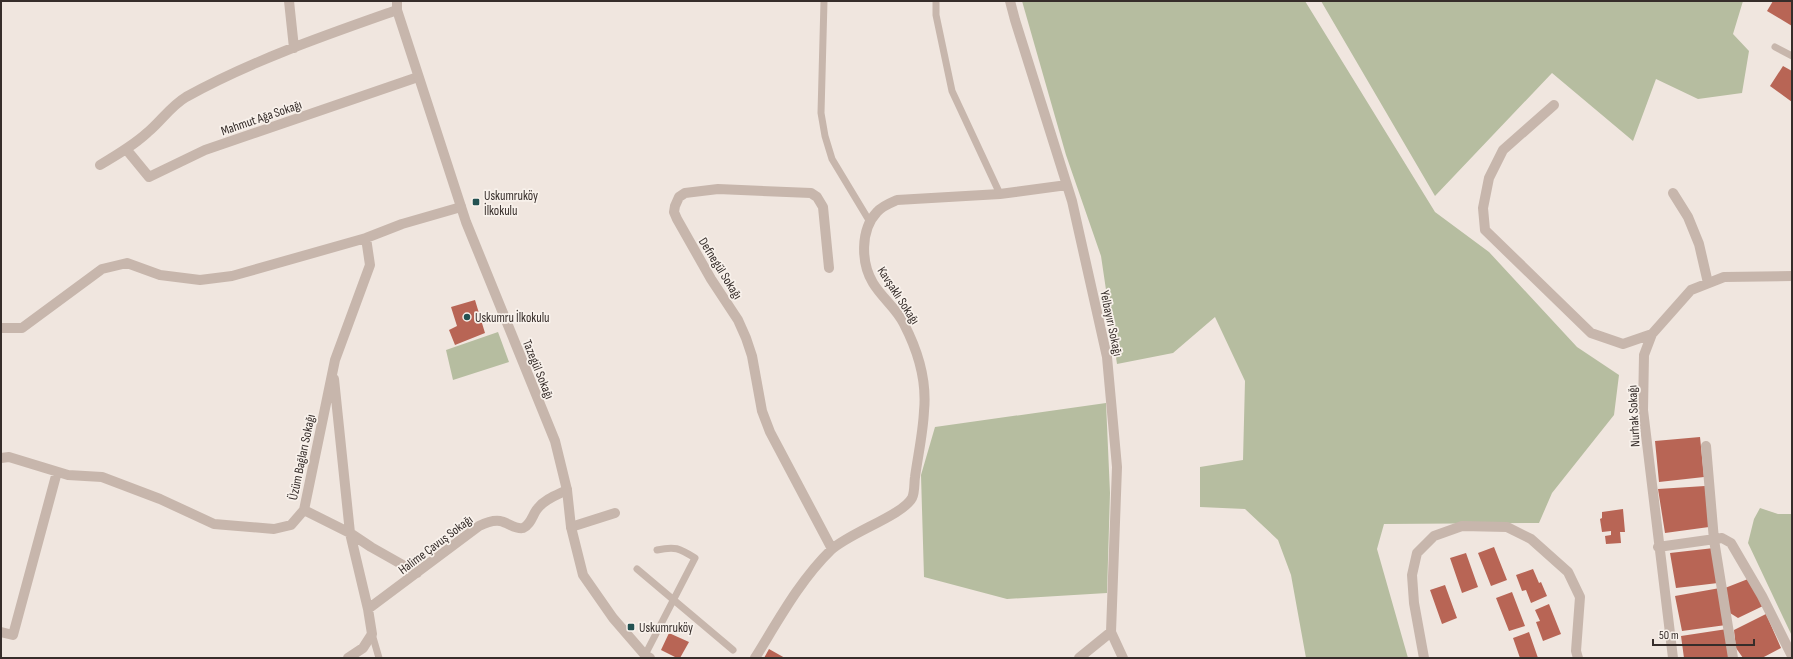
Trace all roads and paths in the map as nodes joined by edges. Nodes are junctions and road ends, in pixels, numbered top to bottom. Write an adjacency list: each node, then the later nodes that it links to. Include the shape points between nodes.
1 (289, 1): 7 (street)
2 (824, 1): 17 (lane, via 821,113 825,136 832,159)
3 (936, 1): 15 (lane, via 936,15 952,91)
4 (1010, 1): 13 (street, Yelbayırı Sokağı)
5 (397, 5): 7 (street); 9 (street, Tazegül Sokağı)
6 (1775, 47): 8 (lane)
7 (294, 48): 11 (street, via 238,71 184,98)
8 (1792, 56)
9 (418, 77): 11 (street, Mahmut Ağa Sokağı, via 205,150 149,177); 16 (street, Tazegül Sokağı)
10 (1554, 105): 23 (street, via 1503,150 1489,178 1483,208 1485,230 1591,333 1623,344)
11 (126, 149): 12 (street)
12 (100, 165)
13 (1067, 185): 15 (street, Kavşaklı Sokağı); 42 (street, Yelbayırı Sokağı, via 1108,356 1117,467)
14 (1673, 193): 21 (street, via 1688,217 1699,244)
15 (1000, 194): 17 (street, Kavşaklı Sokağı, via 897,200 876,212)
16 (461, 207): 18 (street, via 402,224); 28 (street, Tazegül Sokağı, via 555,441)
17 (870, 222): 35 (street, Kavşaklı Sokağı, via 865,237 865,263 873,284 904,322 911,338 922,372 924,411 912,497 902,508)
18 (366, 238): 22 (street, via 232,276 200,280 160,276 127,263 102,269 22,328); 24 (street, Üzüm Bağları Sokağı, via 370,265)
19 (829, 268): 35 (street, Defnegül Sokağı, via 823,207 811,193 718,190 685,193 676,202 674,212 677,219 738,320 746,338 752,356 762,411 770,432)
20 (1792, 276): 21 (street, Nurhak Sokağı, via 1724,277)
21 (1708, 283): 23 (street, Nurhak Sokağı, via 1691,290)
22 (1, 328)
23 (1652, 334): 34 (street, Nurhak Sokağı, via 1644,355 1643,410)
24 (332, 369): 29 (street, Üzüm Bağları Sokağı); 32 (street)
25 (1706, 446): 33 (street)
26 (1, 458): 27 (street, Üzüm Bağları Sokağı, via 9,457)
27 (57, 472): 29 (street, Üzüm Bağları Sokağı, via 102,477 160,499 214,524 274,529 290,525); 41 (street, via 13,635)
28 (567, 490): 31 (street, Tazegül Sokağı); 38 (street, Halime Çavuş Sokağı, via 548,499 537,508 523,528 499,521 483,524)
29 (304, 510): 32 (street)
30 (615, 513): 31 (street)
31 (571, 527): 46 (street, Tazegül Sokağı, via 583,576 613,618)
32 (350, 534): 38 (street); 40 (street)
33 (1714, 540): 34 (street); 45 (street, via 1722,538 1731,543 1762,596); 55 (street)
34 (1658, 547): 54 (street, Nurhak Sokağı)
35 (832, 549): 49 (street, Kavşaklı Sokağı, via 808,577)
36 (657, 550): 39 (lane, via 671,547 695,558)
37 (637, 570): 39 (lane)
38 (417, 573): 40 (street, Halime Çavuş Sokağı)
39 (672, 600): 44 (lane); 46 (lane)
40 (368, 609): 43 (street)
41 (1, 632)
42 (1111, 632): 50 (street); 51 (street, Yelbayırı Sokağı)
43 (372, 634): 47 (street, via 362,648); 48 (lane)
44 (733, 650)
45 (1792, 656)
46 (646, 657)
47 (348, 658)
48 (379, 658)
49 (755, 658)
50 (1079, 658)
51 (1122, 658)
52 (1424, 658): 53 (street, via 1412,575 1417,553 1434,536 1462,526 1507,527 1531,539 1568,572 1580,597 1576,651)
53 (1578, 658)
54 (1673, 658)
55 (1733, 658)

